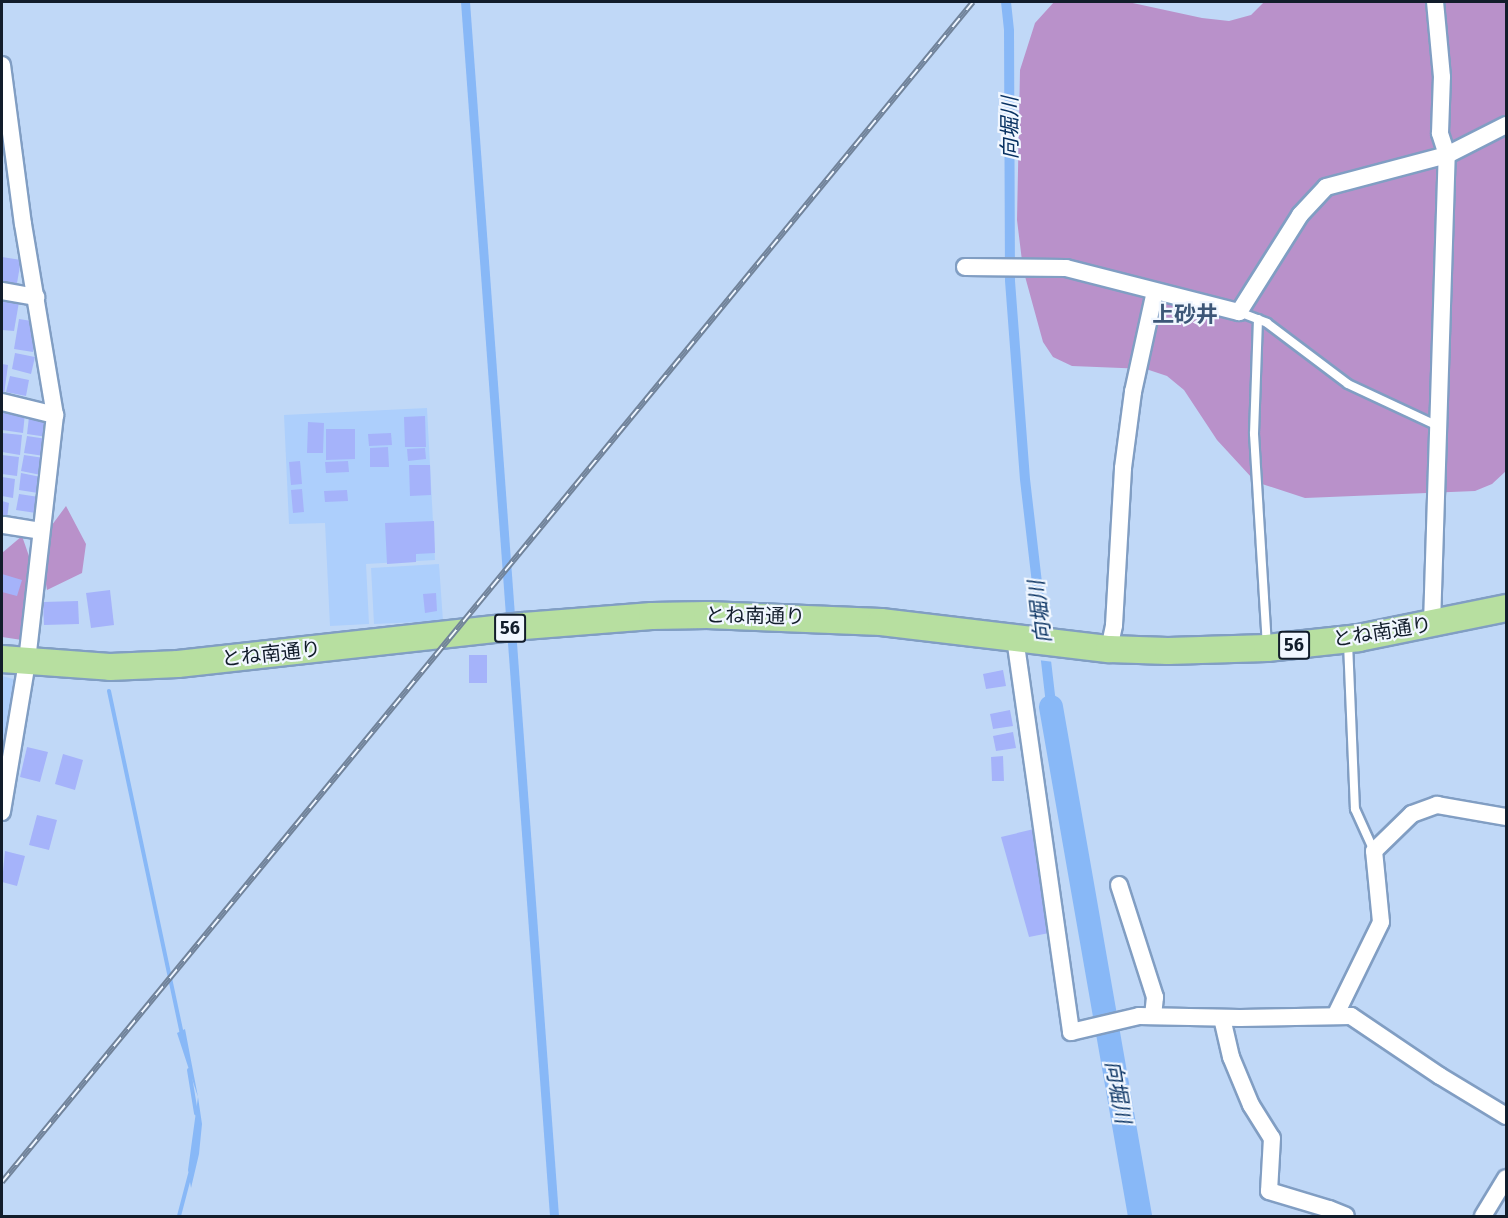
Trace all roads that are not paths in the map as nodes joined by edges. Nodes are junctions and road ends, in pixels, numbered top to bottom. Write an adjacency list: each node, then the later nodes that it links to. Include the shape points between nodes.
1 (1435, 2): 4 (street, via 1442,76 1440,133)
2 (2, 65): 8 (street)
3 (1506, 125): 4 (street)
4 (1447, 155): 9 (street, via 1326,187 1300,215); 13 (street)
5 (965, 267): 7 (street, via 1066,268)
6 (2, 291): 8 (street)
7 (1155, 291): 9 (street); 21 (street, via 1133,392 1123,468 1114,625)
8 (36, 297): 12 (street)
9 (1239, 312): 10 (lane)
10 (1258, 319): 13 (lane, via 1348,384); 20 (lane, via 1254,434)
11 (2, 402): 12 (street)
12 (55, 415): 15 (street)
13 (1438, 427): 17 (street)
14 (4, 525): 15 (street)
15 (41, 531): 23 (street)
16 (1506, 608): 17 (main road, とね南通り / 56)
17 (1432, 624): 19 (main road, とね南通り / 56)
18 (1017, 639): 21 (main road, とね南通り / 56); 23 (main road, とね南通り / 56, via 821,618 652,616 178,664 110,667); 29 (street, via 1071,1032)
19 (1348, 639): 20 (main road, とね南通り / 56); 26 (lane, via 1355,809)
20 (1267, 648): 21 (main road, とね南通り / 56)
21 (1109, 649)
22 (2, 659): 23 (main road, とね南通り / 56)
23 (27, 662): 24 (street)
24 (2, 812)
25 (1506, 817): 26 (street, via 1437,805 1412,814)
26 (1374, 851): 28 (street, via 1381,922)
27 (1119, 885): 29 (street, via 1155,997)
28 (1336, 1014): 30 (street); 31 (street, via 1352,1016)
29 (1146, 1016): 30 (street)
30 (1222, 1018): 33 (street, via 1231,1056 1251,1105 1272,1138 1269,1191)
31 (1506, 1116)
32 (1506, 1178): 34 (street)
33 (1346, 1216)
34 (1483, 1216)

